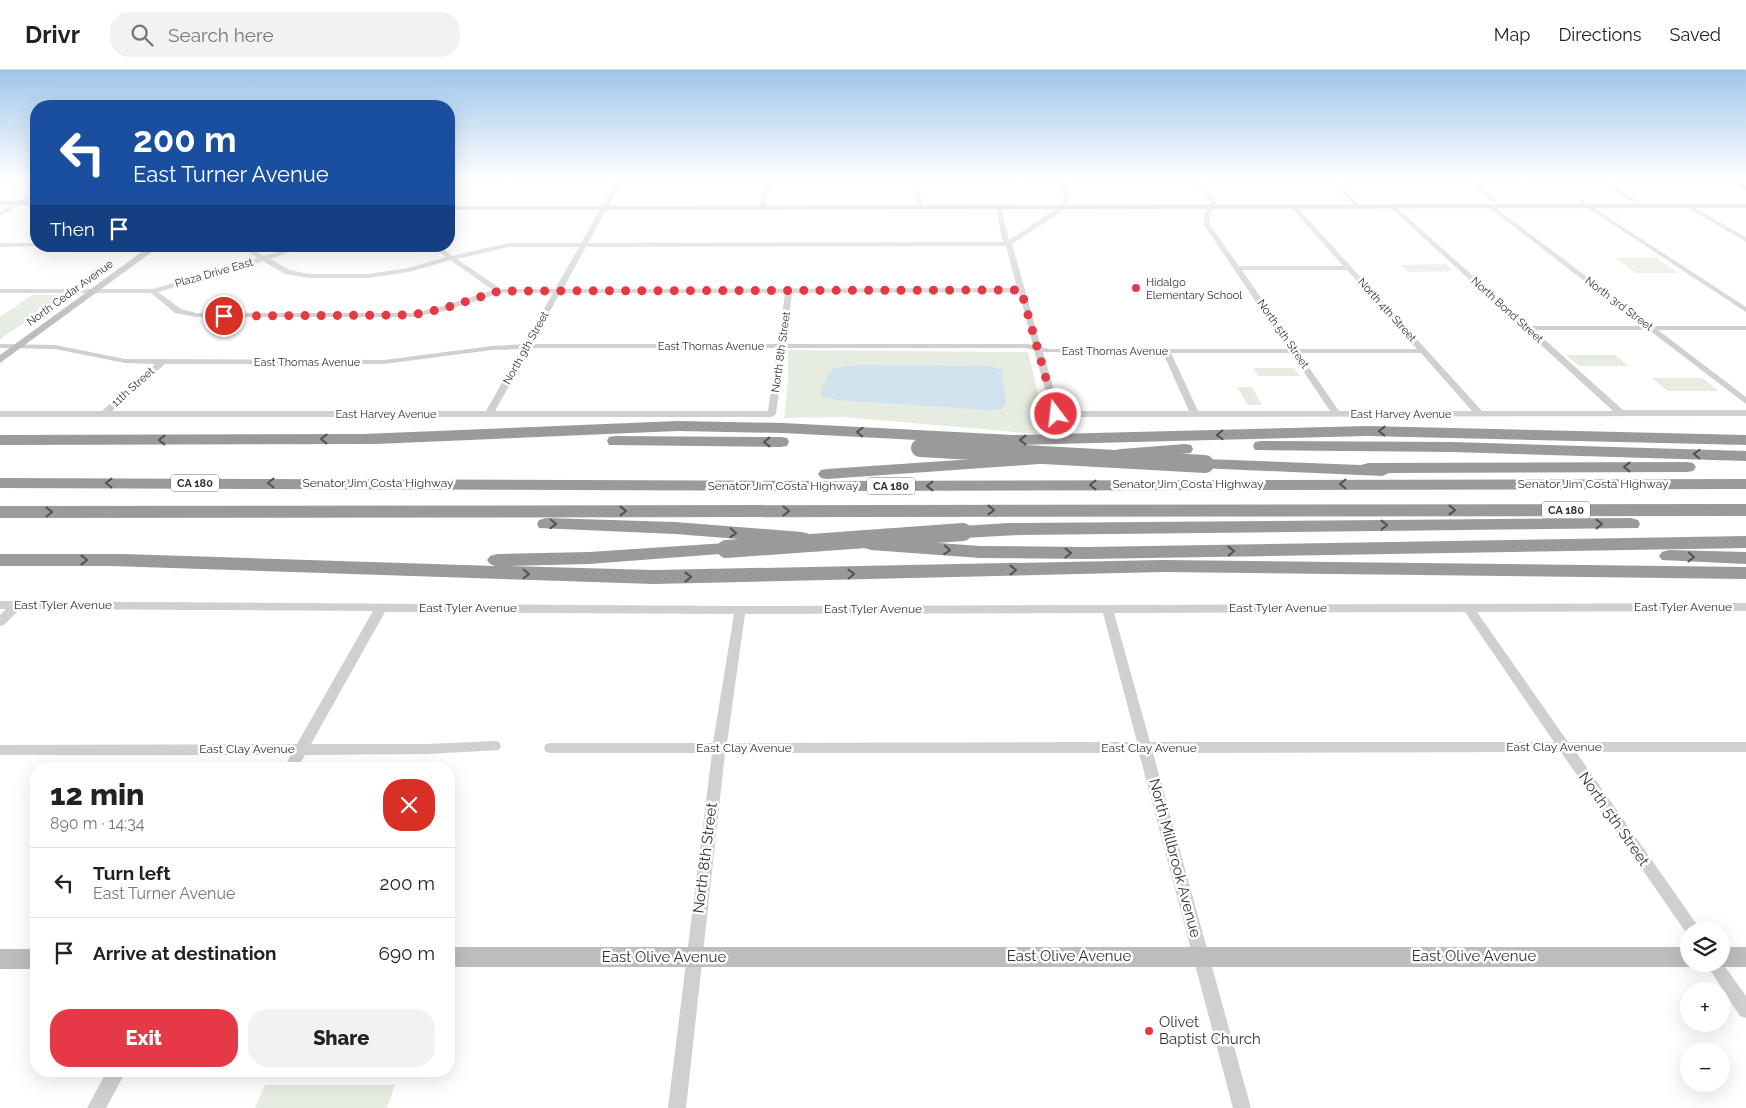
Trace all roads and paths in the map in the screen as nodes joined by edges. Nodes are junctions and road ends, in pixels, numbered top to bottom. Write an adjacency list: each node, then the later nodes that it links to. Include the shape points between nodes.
1 (593, 226): 11 (street, North 9th Street)
2 (1002, 226): 12 (street, via 1005,239)
3 (1035, 226): 12 (street, via 1021,233)
4 (1208, 226): 21 (street, North 5th Street)
5 (1312, 226): 22 (street, North 4th Street)
6 (1415, 226): 31 (street, North Bond Street)
7 (1522, 226): 32 (street, North 3rd Street)
8 (1620, 226): 30 (street)
9 (1723, 226): 10 (street)
10 (1746, 240)
11 (583, 244): 12 (street); 20 (street, via 498,246); 28 (street, North 9th Street)
12 (1010, 244): 23 (street)
13 (0, 245): 14 (street)
14 (30, 245)
15 (148, 252): 25 (main road, North Cedar Avenue)
16 (253, 252): 19 (street)
17 (284, 252): 19 (street, Plaza Drive East)
18 (442, 252): 20 (street)
19 (264, 258): 20 (street, via 280,270 297,274 358,276 394,273); 26 (street, Plaza Drive East)
20 (450, 258): 27 (street)
21 (1237, 268): 22 (street); 40 (street, North 5th Street)
22 (1349, 268): 41 (street, North 4th Street)
23 (1021, 290): 29 (street); 38 (street)
24 (0, 291): 25 (street, Plaza Drive East)
25 (94, 291): 26 (street, Plaza Drive East); 35 (main road, North Cedar Avenue)
26 (152, 291): 27 (street, via 178,311 196,315 393,316 436,310)
27 (499, 291): 28 (street)
28 (557, 291): 29 (street); 36 (street, North 9th Street)
29 (789, 291): 37 (street, North 8th Street)
30 (1746, 310)
31 (1528, 328): 32 (street); 45 (street, North Bond Street)
32 (1651, 328): 33 (street); 44 (street, North 3rd Street)
33 (1746, 328)
34 (0, 346): 35 (street, East Thomas Avenue)
35 (19, 346): 42 (main road, North Cedar Avenue); 43 (street, East Thomas Avenue, via 55,347 104,358)
36 (527, 346): 37 (street, East Thomas Avenue); 43 (street, East Thomas Avenue, via 384,362); 49 (street, North 9th Street)
37 (782, 346): 38 (street, East Thomas Avenue); 50 (street, North 8th Street)
38 (1038, 348): 39 (street, East Thomas Avenue, via 1049,351); 51 (street, East Harvey Avenue, via 1056,414)
39 (1166, 351): 40 (street, East Thomas Avenue); 51 (street)
40 (1294, 351): 41 (street, East Thomas Avenue); 52 (street, North 5th Street)
41 (1424, 351): 53 (street, North 4th Street)
42 (0, 360)
43 (163, 361): 48 (street, 11th Street)
44 (1746, 401)
45 (1621, 413): 46 (street, East Harvey Avenue); 53 (street, East Harvey Avenue)
46 (1746, 413)
47 (0, 414): 48 (street, East Harvey Avenue)
48 (104, 414): 49 (street, East Harvey Avenue)
49 (489, 414): 50 (street, East Harvey Avenue)
50 (772, 414)
51 (1195, 414): 52 (street, East Harvey Avenue)
52 (1337, 414): 53 (street, East Harvey Avenue)
53 (1480, 414)
54 (362, 439): 55 (highway, one-way to 55); 56 (highway, one-way to 54, via 1367,430 1013,440 707,426); 59 (highway, one-way to 54, bridge, via 800,442)
55 (0, 440)
56 (1746, 440): 57 (highway)
57 (1261, 446): 58 (highway, one-way to 57, via 1452,447); 59 (highway)
58 (1746, 456)
59 (1070, 457): 61 (highway, bridge); 63 (highway, via 825,474)
60 (1746, 467): 61 (highway, one-way to 61)
61 (1311, 468): 64 (highway)
62 (0, 483): 63 (highway, Senator Jim Costa Highway / CA 180, one-way to 62)
63 (390, 483): 64 (highway, Senator Jim Costa Highway / CA 180, one-way to 63, via 744,486)
64 (1671, 484): 65 (highway, Senator Jim Costa Highway / CA 180)
65 (1746, 484)
66 (1386, 510): 67 (highway, Senator Jim Costa Highway / CA 180, one-way to 67); 69 (highway, Senator Jim Costa Highway / CA 180, one-way to 66); 71 (highway)
67 (1746, 510)
68 (0, 512): 69 (highway, Senator Jim Costa Highway / CA 180, one-way to 69)
69 (154, 512): 73 (highway, one-way to 73, via 675,528 998,552)
70 (1746, 524): 71 (highway, one-way to 70)
71 (1008, 530): 76 (highway, bridge, via 525,560)
72 (1746, 542): 73 (highway)
73 (1380, 549): 74 (highway, one-way to 74)
74 (1746, 558)
75 (0, 560): 76 (highway, one-way to 76)
76 (110, 560): 77 (highway, one-way to 77, via 654,577 1163,566)
77 (1746, 573)
78 (0, 605): 79 (street, East Tyler Avenue)
79 (17, 605): 81 (street, East Tyler Avenue); 85 (street)
80 (1746, 606): 83 (street, East Tyler Avenue)
81 (381, 608): 84 (street, East Tyler Avenue); 92 (street)
82 (1107, 608): 83 (street, East Tyler Avenue); 84 (street, East Tyler Avenue); 90 (street, North Millbrook Avenue)
83 (1469, 609): 91 (street, North 5th Street)
84 (740, 610): 89 (street, North 8th Street)
85 (0, 622)
86 (494, 746): 92 (street, East Clay Avenue)
87 (1746, 747): 91 (street, East Clay Avenue)
88 (551, 748): 89 (street, East Clay Avenue)
89 (719, 748): 90 (street, East Clay Avenue); 98 (street, North 8th Street)
90 (1145, 748): 91 (street, East Clay Avenue); 96 (street, North Millbrook Avenue)
91 (1565, 748): 95 (street, North 5th Street)
92 (301, 749): 93 (street, East Clay Avenue); 94 (street)
93 (0, 750)
94 (294, 762)
95 (1686, 922)
96 (1201, 955): 98 (main road, East Olive Avenue); 99 (main road, East Olive Avenue); 109 (street, North Millbrook Avenue)
97 (455, 957): 98 (main road, East Olive Avenue)
98 (693, 957): 108 (street, North 8th Street)
99 (1680, 957)
100 (1730, 957): 101 (main road)
101 (1746, 957)
102 (0, 959): 103 (main road)
103 (30, 959)
104 (1720, 972): 105 (street)
105 (1746, 1010)
106 (114, 1077): 107 (street)
107 (96, 1108)
108 (677, 1108)
109 (1242, 1108)

